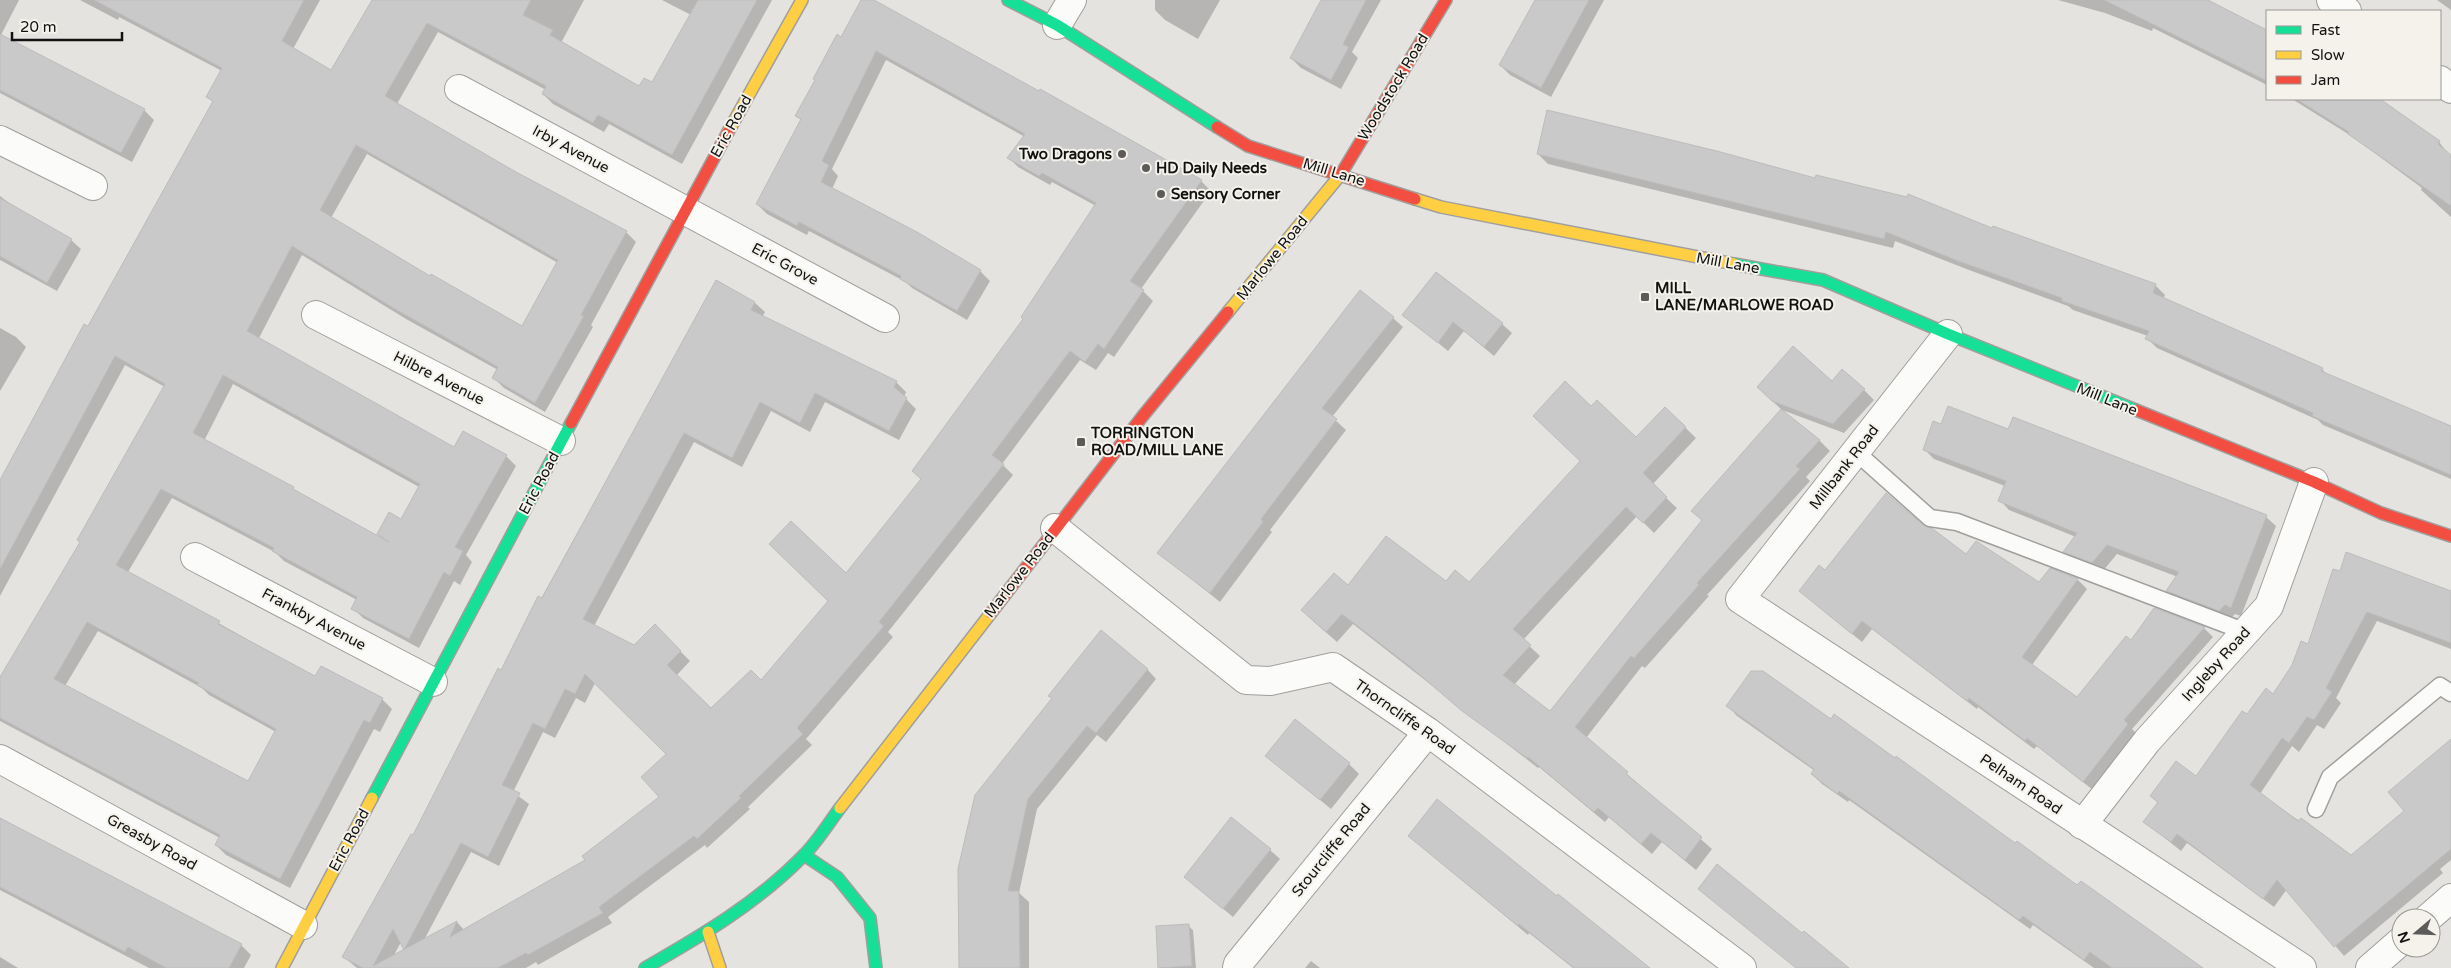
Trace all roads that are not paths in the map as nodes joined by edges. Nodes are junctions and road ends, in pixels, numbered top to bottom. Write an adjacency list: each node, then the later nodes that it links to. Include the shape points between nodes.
1 (802, 0): 14 (street, Eric Road)
2 (1008, 0): 7 (street, Mill Lane)
3 (1072, 0): 7 (street)
4 (1446, 0): 12 (street, Woodstock Road)
5 (2332, 0): 6 (street)
6 (2346, 10)
7 (1057, 25): 12 (street, Mill Lane, via 1248,146)
8 (2441, 81): 10 (street)
9 (459, 89): 14 (street, Irby Avenue)
10 (2451, 89)
11 (0, 140): 13 (street)
12 (1341, 174): 17 (street, Mill Lane, via 1441,206 1624,244 1823,280); 21 (street, Marlowe Road)
13 (92, 186)
14 (684, 210): 16 (street, Eric Grove); 18 (street, Eric Road)
15 (316, 315): 18 (street, Hilbre Avenue)
16 (885, 318)
17 (1948, 334): 19 (street, Millbank Road); 20 (street, Mill Lane)
18 (561, 441): 26 (street, Eric Road)
19 (1856, 452): 24 (street, Millbank Road); 25 (lane, via 1930,518 1957,522)
20 (2314, 482): 22 (street, Mill Lane, via 2381,513); 25 (street, Ingleby Road, via 2269,606)
21 (1055, 528): 28 (street, Thorncliffe Road, via 1246,680 1270,681 1333,667); 32 (street, Marlowe Road)
22 (2451, 536)
23 (195, 557): 26 (street, Frankby Avenue)
24 (1740, 599): 31 (street, Pelham Road)
25 (2246, 632): 31 (street, Ingleby Road, via 2147,741)
26 (433, 682): 35 (street, Eric Road)
27 (2451, 693): 30 (lane, via 2440,686 2330,777)
28 (1428, 732): 42 (street, Stourcliffe Road); 43 (street, Thorncliffe Road)
29 (0, 759): 35 (street, Greasby Road)
30 (2316, 809)
31 (2082, 825): 44 (street, Pelham Road)
32 (804, 855): 36 (street, Marlowe Road, via 766,891); 41 (street, via 837,877 870,918)
33 (2451, 898): 34 (street)
34 (2440, 908)
35 (303, 925): 38 (street, Eric Road)
36 (708, 932): 39 (street, Marlowe Road); 40 (street)
37 (2391, 950): 45 (street)
38 (282, 968)
39 (645, 968)
40 (720, 968)
41 (876, 968)
42 (1237, 968)
43 (1742, 968)
44 (2302, 968)
45 (2370, 968)

